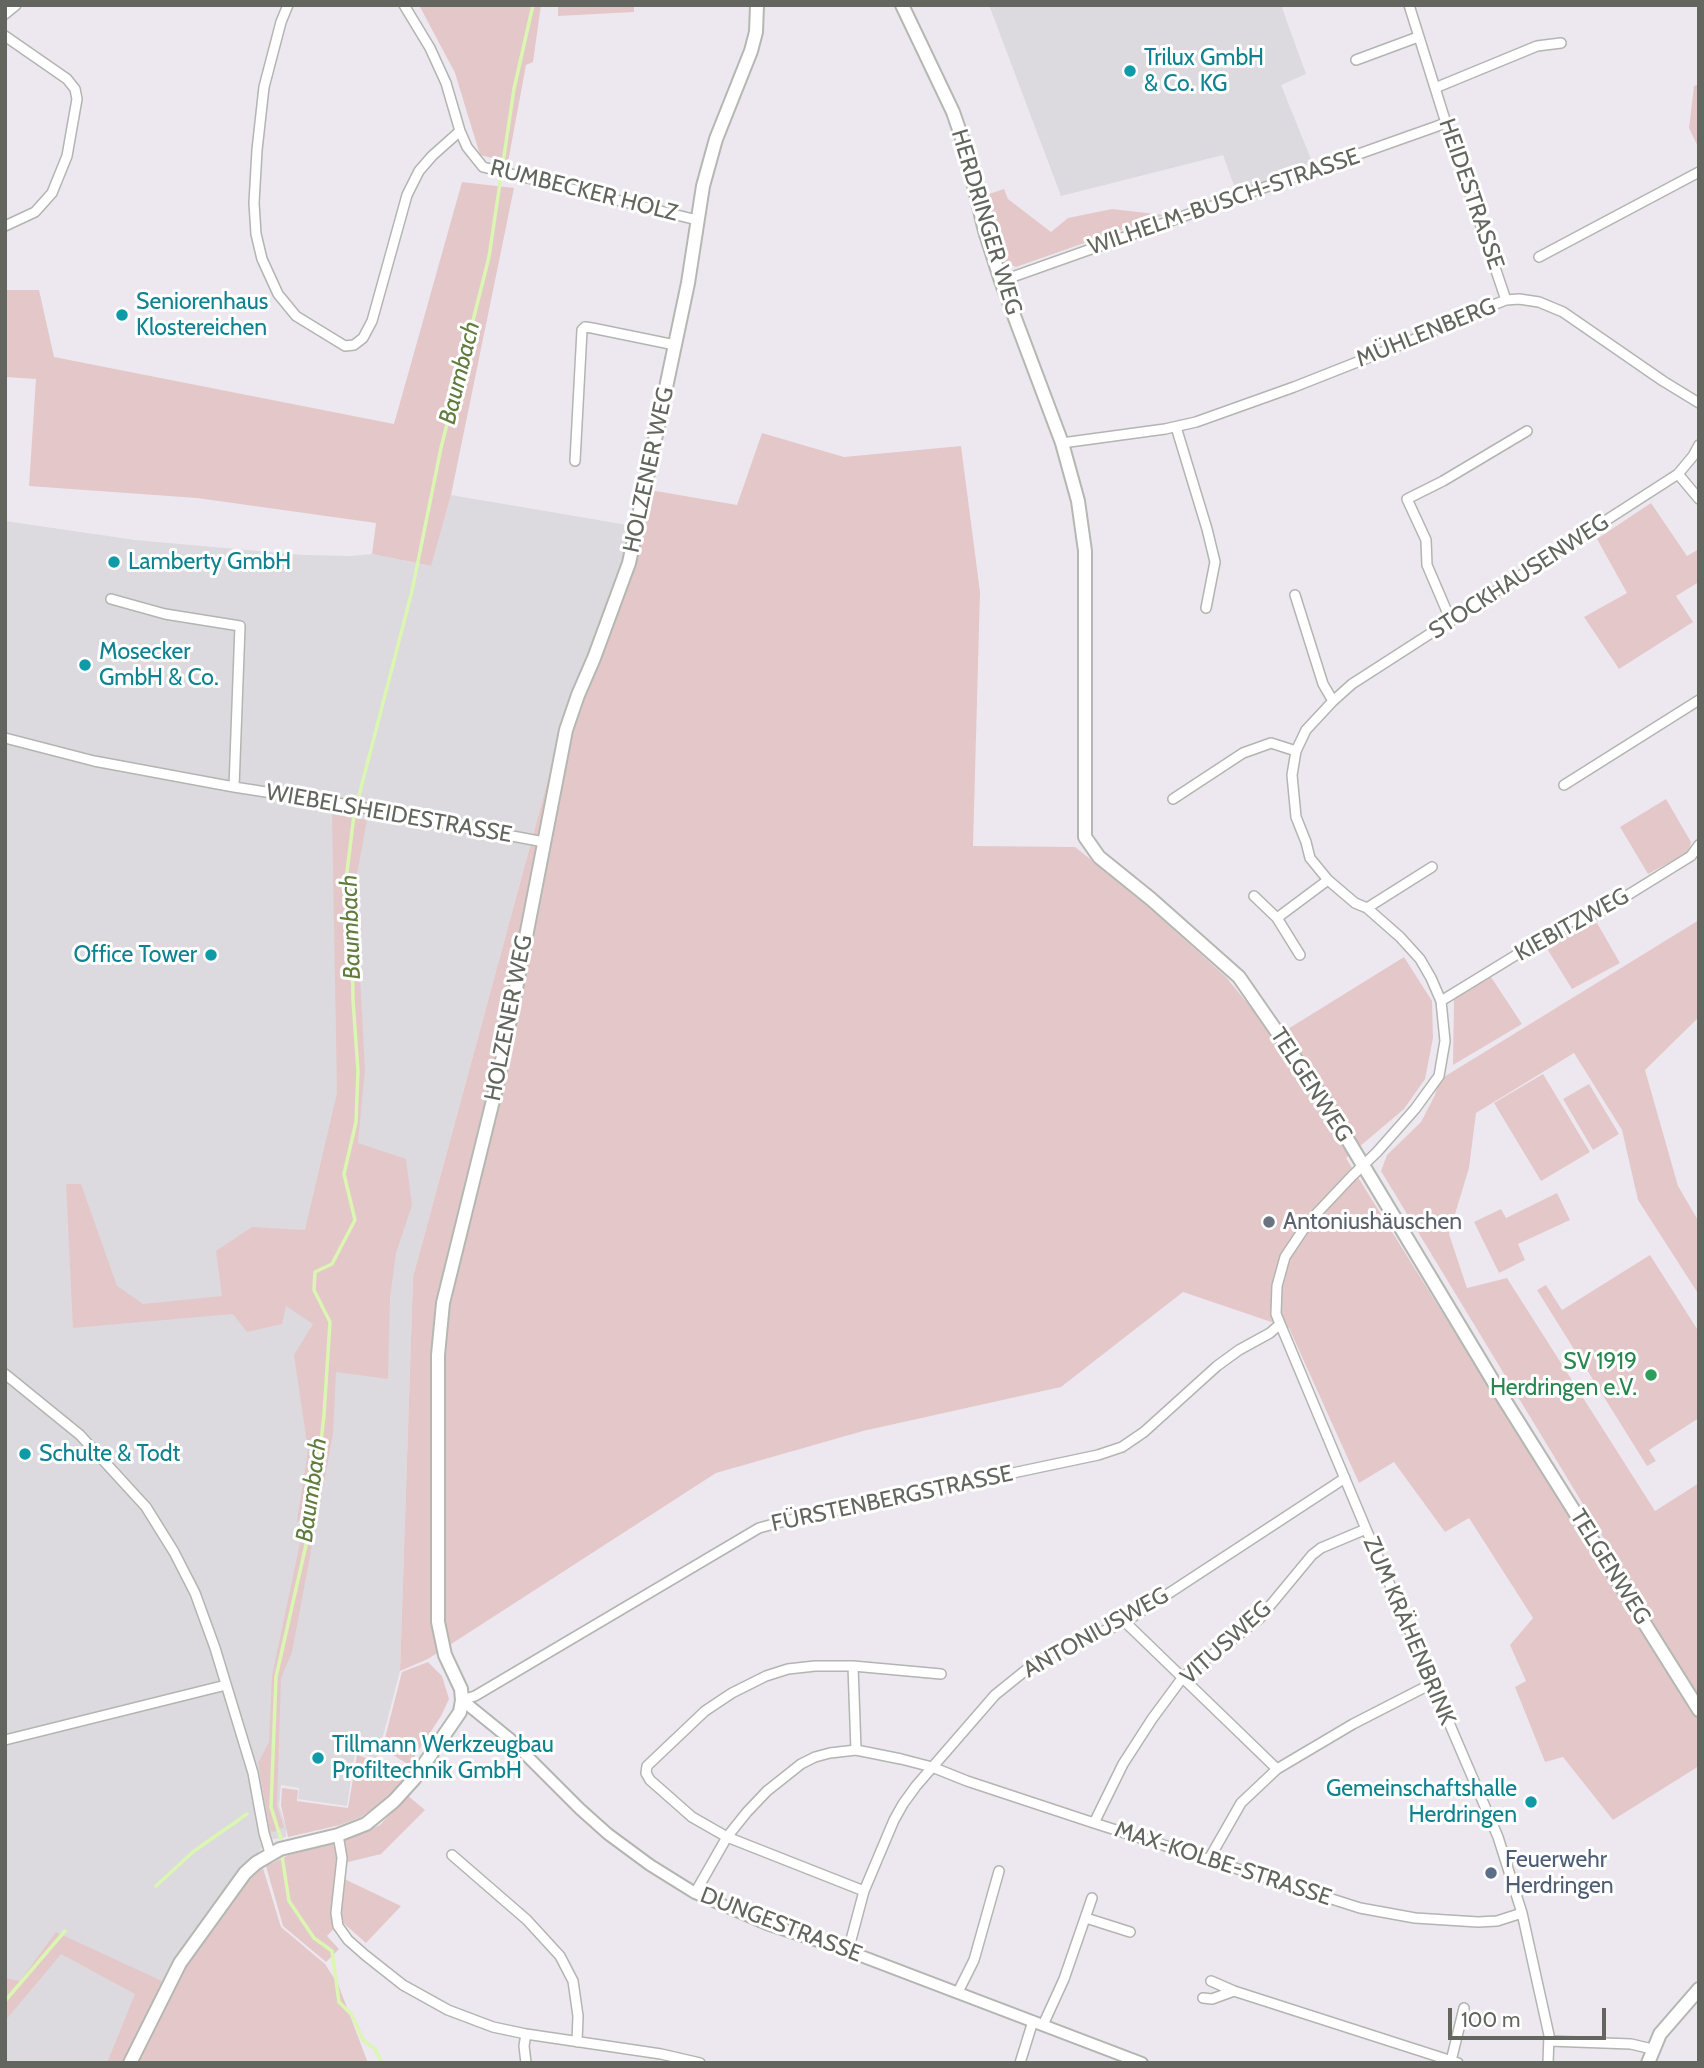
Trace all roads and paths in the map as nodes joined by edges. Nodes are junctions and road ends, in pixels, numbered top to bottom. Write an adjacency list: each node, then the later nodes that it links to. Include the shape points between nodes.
1 (16, 5): 7 (street)
2 (288, 5): 14 (street, via 264,87 254,203 262,259 278,293 296,316 345,346 363,338 372,321 407,195 419,171)
3 (404, 5): 14 (street, RUMBECKER HOLZ, via 446,83)
4 (757, 5): 16 (main road, HOLZENER WEG, via 757,32 709,161)
5 (902, 5): 19 (main road, HERDRINGER WEG, via 953,112)
6 (1409, 5): 9 (street, HEIDESTRASSE)
7 (5, 14)
8 (5, 36): 17 (street, via 67,79 77,99 67,156 52,193 35,212)
9 (1418, 37): 11 (street); 12 (street, HEIDESTRASSE)
10 (1562, 43): 12 (street, HEIDESTRASSE, via 1537,46)
11 (1356, 60)
12 (1435, 88): 13 (street, HEIDESTRASSE)
13 (1446, 123): 19 (street, WILHELM-BUSCH-STRASSE); 20 (street, HEIDESTRASSE)
14 (460, 131): 16 (street, RUMBECKER HOLZ, via 483,167)
15 (1699, 172): 18 (street)
16 (697, 220): 21 (main road, HOLZENER WEG)
17 (5, 226)
18 (1539, 257)
19 (1001, 281): 25 (main road, HERDRINGER WEG)
20 (1506, 300): 22 (street, MÜHLENBERG, via 1552,306); 23 (street, MÜHLENBERG, via 1294,387)
21 (675, 345): 27 (street, via 592,328 582,330); 41 (main road, HOLZENER WEG, via 629,563 571,713)
22 (1699, 403)
23 (1176, 427): 25 (street, MÜHLENBERG); 32 (street, via 1215,562)
24 (1527, 431): 33 (street, via 1407,499 1426,540 1427,565)
25 (1062, 443): 50 (main road, TELGENWEG, via 1078,501 1085,551 1085,837 1099,857 1239,976)
26 (1699, 445): 28 (street, STOCKHAUSENWEG)
27 (575, 461)
28 (1678, 474): 29 (street); 33 (street, STOCKHAUSENWEG)
29 (1699, 499)
30 (1295, 595): 35 (street, via 1323,684)
31 (111, 599): 39 (street, WIEBELSHEIDESTRASSE, via 165,614 240,626)
32 (1206, 608)
33 (1451, 621): 35 (street, STOCKHAUSENWEG)
34 (1699, 700): 38 (street)
35 (1333, 701): 37 (street, STOCKHAUSENWEG, via 1306,730)
36 (5, 738): 39 (street, WIEBELSHEIDESTRASSE, via 94,761)
37 (1296, 751): 40 (street, via 1271,743 1243,753); 44 (street, STOCKHAUSENWEG, via 1296,817 1310,858)
38 (1564, 785)
39 (234, 786): 41 (street, WIEBELSHEIDESTRASSE)
40 (1172, 799)
41 (544, 842): 62 (main road, HOLZENER WEG, via 499,1076 439,1332 438,1622)
42 (1699, 845): 49 (street, KIEBITZWEG, via 1691,856 1602,911 1570,922)
43 (1432, 867): 46 (street)
44 (1328, 880): 46 (street, STOCKHAUSENWEG, via 1354,903); 47 (street)
45 (1254, 896): 47 (street)
46 (1367, 908): 49 (street, STOCKHAUSENWEG, via 1420,959)
47 (1277, 918): 48 (street)
48 (1300, 955)
49 (1441, 1001): 50 (street, STOCKHAUSENWEG, via 1445,1041 1438,1076 1401,1126)
50 (1363, 1166): 51 (street, STOCKHAUSENWEG); 63 (main road, TELGENWEG)
51 (1318, 1213): 52 (street, ZUM KRÄHENBRINK, via 1285,1257 1276,1286)
52 (1279, 1325): 54 (street, ZUM KRÄHENBRINK); 62 (street, FÜRSTENBERGSTRASSE, via 1217,1366 1122,1447 760,1528)
53 (5, 1374): 61 (street, via 80,1435 146,1507 195,1592)
54 (1345, 1478): 55 (street, ZUM KRÄHENBRINK); 56 (street, ANTONIUSWEG)
55 (1366, 1529): 59 (street, VITUSWEG, via 1312,1555 1259,1619); 60 (street, ZUM KRÄHENBRINK)
56 (1125, 1622): 59 (street); 66 (street, ANTONIUSWEG, via 1049,1654 1026,1670 995,1695)
57 (853, 1666): 58 (street); 65 (street); 70 (street, via 788,1669 766,1676 705,1712 647,1766 650,1780 692,1816)
58 (941, 1674)
59 (1183, 1677): 67 (street); 68 (street, VITUSWEG, via 1123,1764)
60 (1432, 1684): 67 (street); 78 (street, ZUM KRÄHENBRINK, via 1498,1837)
61 (226, 1685): 64 (street); 71 (street, via 253,1773)
62 (463, 1700): 69 (main road, via 451,1727 394,1801 366,1824); 76 (street, DUNGESTRASSE, via 608,1834)
63 (1699, 1710)
64 (5, 1740)
65 (856, 1750): 66 (street, MAX-KOLBE-STRASSE); 70 (street, MAX-KOLBE-STRASSE, via 815,1756 801,1764 767,1791)
66 (932, 1767): 68 (street, MAX-KOLBE-STRASSE); 75 (street, ANTONIUSWEG, via 894,1820)
67 (1277, 1769): 73 (street, via 1241,1803)
68 (1094, 1823): 73 (street, MAX-KOLBE-STRASSE)
69 (338, 1835): 71 (main road); 89 (street, via 342,1858 336,1913 348,1940 403,1985 448,2010)
70 (727, 1837): 75 (street); 76 (street, MAX-KOLBE-STRASSE)
71 (270, 1853): 96 (main road, via 246,1873 187,1953)
72 (452, 1855): 91 (street, via 527,1920 560,1956 575,1989)
73 (1209, 1859): 78 (street, MAX-KOLBE-STRASSE, via 1375,1911 1478,1922)
74 (999, 1871): 85 (street, via 975,1960)
75 (864, 1891): 81 (street, ANTONIUSWEG)
76 (695, 1893): 81 (street, DUNGESTRASSE)
77 (1092, 1898): 79 (street)
78 (1521, 1913): 90 (street, ZUM KRÄHENBRINK)
79 (1086, 1918): 80 (street); 88 (street, via 1064,1979)
80 (1130, 1932)
81 (848, 1951): 85 (street, DUNGESTRASSE)
82 (1211, 1981): 84 (street)
83 (1699, 1989): 92 (main road)
84 (1234, 1991): 86 (street); 94 (street)
85 (958, 1992): 88 (street, DUNGESTRASSE)
86 (1203, 1998)
87 (1464, 2008): 94 (street)
88 (1038, 2023): 93 (street, DUNGESTRASSE); 99 (street)
89 (526, 2035): 91 (street); 97 (street)
90 (1549, 2041): 92 (street); 95 (street, ZUM KRÄHENBRINK)
91 (576, 2042): 98 (street)
92 (1652, 2049): 101 (main road)
93 (1135, 2062)
94 (1454, 2062)
95 (1548, 2062): 100 (street)
96 (130, 2063)
97 (526, 2063)
98 (700, 2063)
99 (1020, 2063)
100 (1536, 2063)
101 (1648, 2063)

